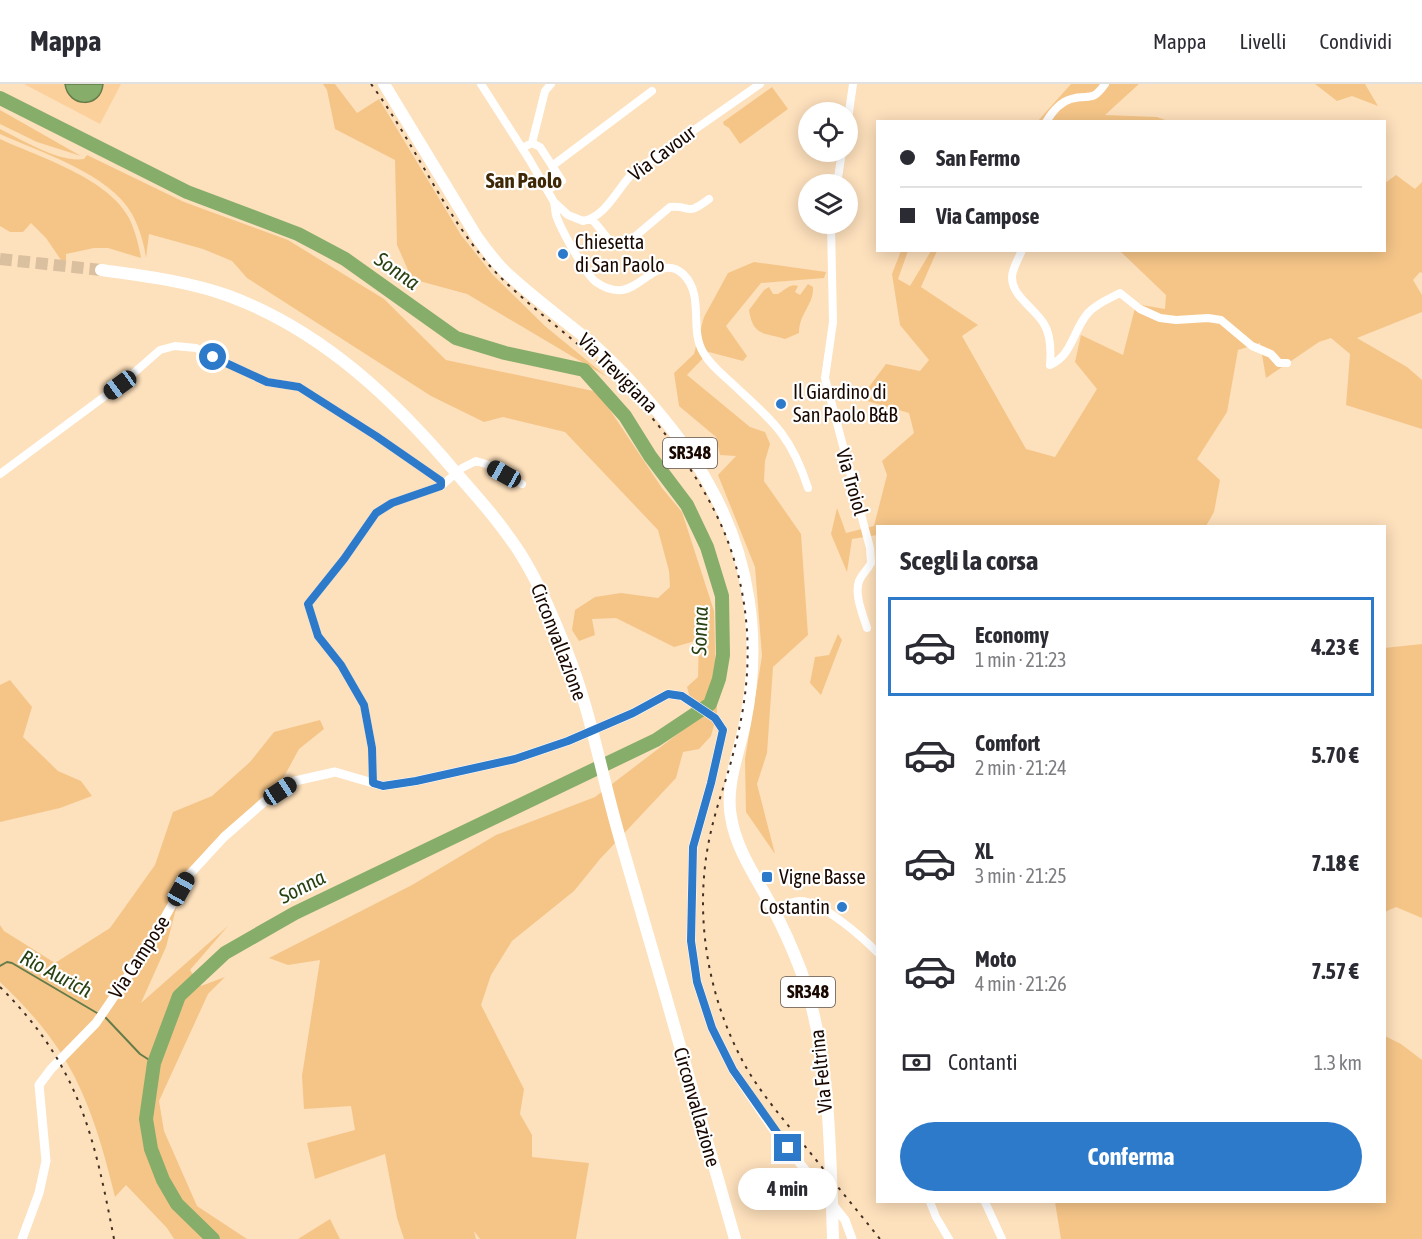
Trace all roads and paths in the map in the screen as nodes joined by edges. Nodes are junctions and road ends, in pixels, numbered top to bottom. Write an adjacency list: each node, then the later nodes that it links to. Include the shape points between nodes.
1 (384, 84): 27 (main road, Via Trevigiana / SR348, via 492,257 624,376 689,452 725,515 743,569 753,638 746,721 730,791 731,819 745,857)
2 (481, 84): 11 (street)
3 (551, 84): 10 (street, via 544,91)
4 (760, 84): 16 (street, Via Cavour, via 634,172)
5 (853, 84): 8 (street)
6 (1105, 84): 9 (street, via 1090,98 1072,98 1062,104)
7 (652, 91): 12 (street)
8 (850, 102)
9 (1048, 120)
10 (532, 143): 11 (street); 12 (street, via 540,147)
11 (522, 148): 13 (street)
12 (552, 166): 13 (street, via 562,181)
13 (548, 190): 15 (street)
14 (709, 199): 16 (street, via 694,210 670,207 622,245 609,240)
15 (554, 202): 16 (street, via 576,219); 24 (street, via 556,217 574,250 594,281 605,288 624,290 660,269 676,269 682,274 695,297 704,354 786,437)
16 (592, 219)
17 (831, 234): 25 (street, Via Troiol, via 833,322 825,378 870,548 872,563 858,587)
18 (1021, 252): 20 (street, via 1012,276 1017,293 1046,326 1050,365 1065,355 1096,304 1120,293 1160,318 1221,320 1252,346 1271,354 1279,363)
19 (101, 270): 32 (main road, Circonvallazione, via 191,284 230,296 293,325 331,351 406,416 493,515 521,554 555,623 579,686)
20 (1287, 363)
21 (0, 474): 23 (street, via 120,385 160,350 175,346 196,348 267,382 299,387 441,481)
22 (522, 484): 23 (street, via 476,461)
23 (441, 486): 26 (street, via 392,503 376,513 308,604 318,636 341,665 364,705 372,748)
24 (808, 488)
25 (867, 628)
26 (373, 783): 31 (street, Via Campose, via 336,772 295,781 265,801 189,874 148,947 96,1023 39,1084 46,1161); 34 (street, Via Campose, via 383,786 416,781 515,759 568,741 668,694 682,696 715,718 723,730 693,847 691,941 697,982 712,1028 733,1070 775,1132 848,1225)
27 (774, 911): 28 (street, via 798,901 810,903 857,933); 33 (main road, Via Feltrina / SR348, via 799,966 819,1034)
28 (876, 951)
29 (930, 1203): 35 (street)
30 (985, 1203): 36 (street)
31 (22, 1239)
32 (735, 1239)
33 (833, 1239)
34 (852, 1239)
35 (949, 1239)
36 (1002, 1239)

